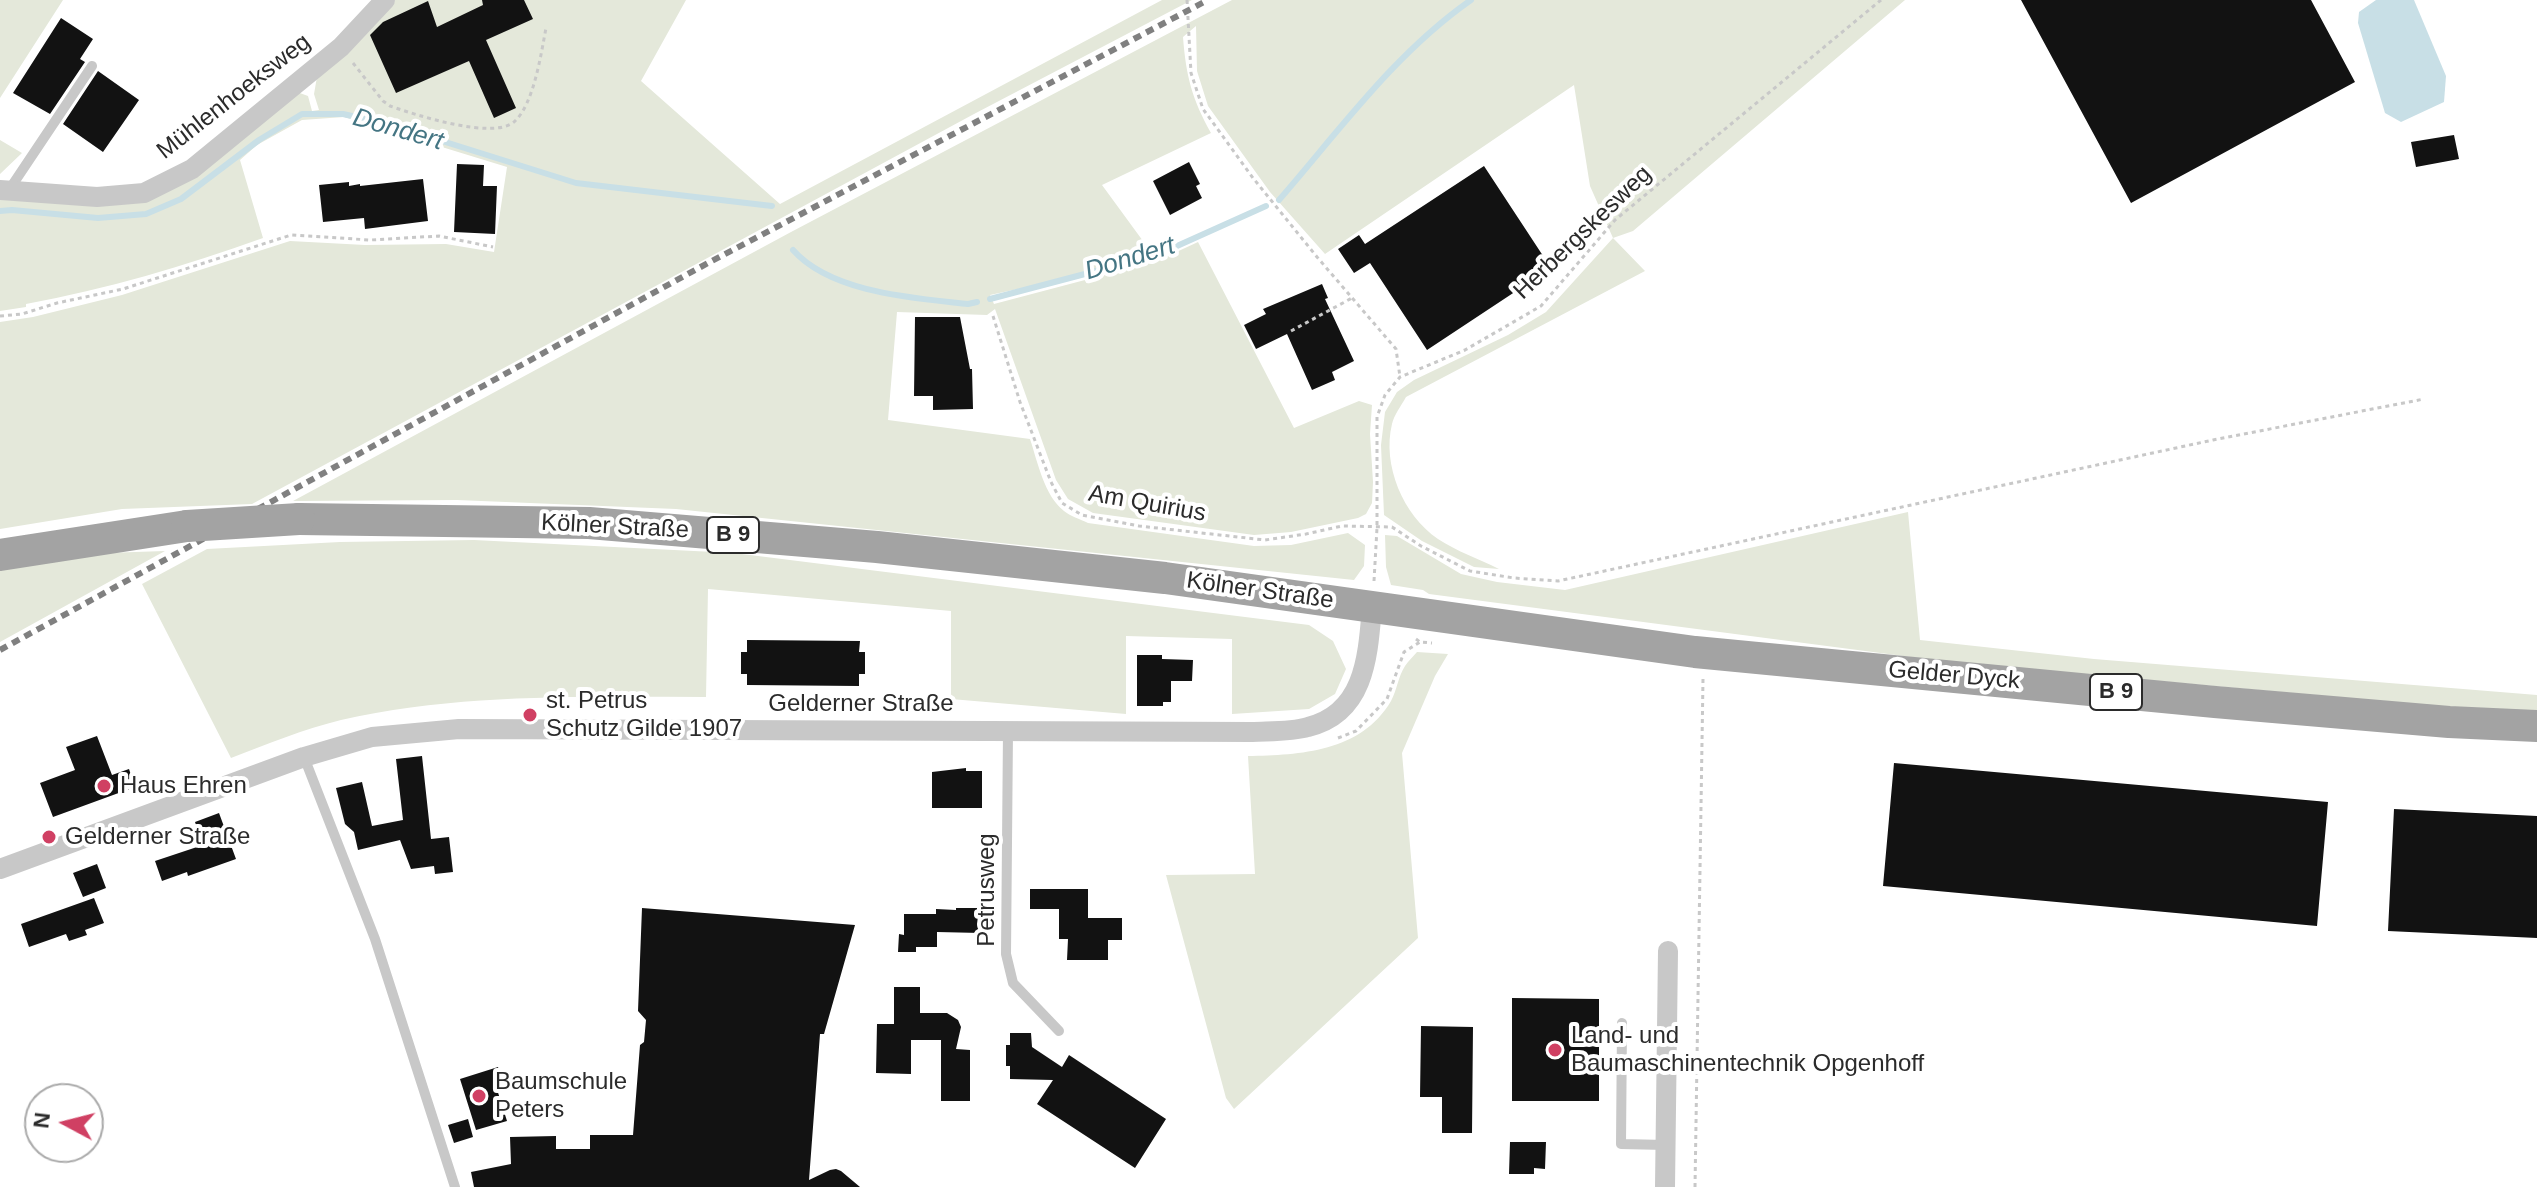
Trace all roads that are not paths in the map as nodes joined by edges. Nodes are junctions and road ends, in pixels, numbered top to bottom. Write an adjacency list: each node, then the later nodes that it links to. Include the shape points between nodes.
1 (385, 0): 3 (street, Mühlenhoeksweg, via 341,47 192,169 144,193 97,197)
2 (92, 66): 3 (lane)
3 (4, 190)
4 (0, 555): 5 (main road, Kölner Straße / B 9, bridge, via 187,526 299,519 589,523 892,549)
5 (1372, 606): 6 (main road, Gelder Dyck / B 9, via 1695,652 2215,702); 7 (street, Gelderner Straße, via 1365,668 1356,690 1343,708 1308,728)
6 (2537, 726)
7 (1008, 731): 8 (street, Gelderner Straße, via 459,729 372,737); 12 (lane, Petrusweg, via 1006,954 1013,983)
8 (304, 757): 9 (street, Gelderner Straße); 14 (lane, via 375,939)
9 (0, 869)
10 (1668, 951): 13 (street)
11 (1622, 1023): 13 (lane, via 1621,1144)
12 (1059, 1031)
13 (1666, 1145): 15 (street)
14 (455, 1187)
15 (1665, 1187)

